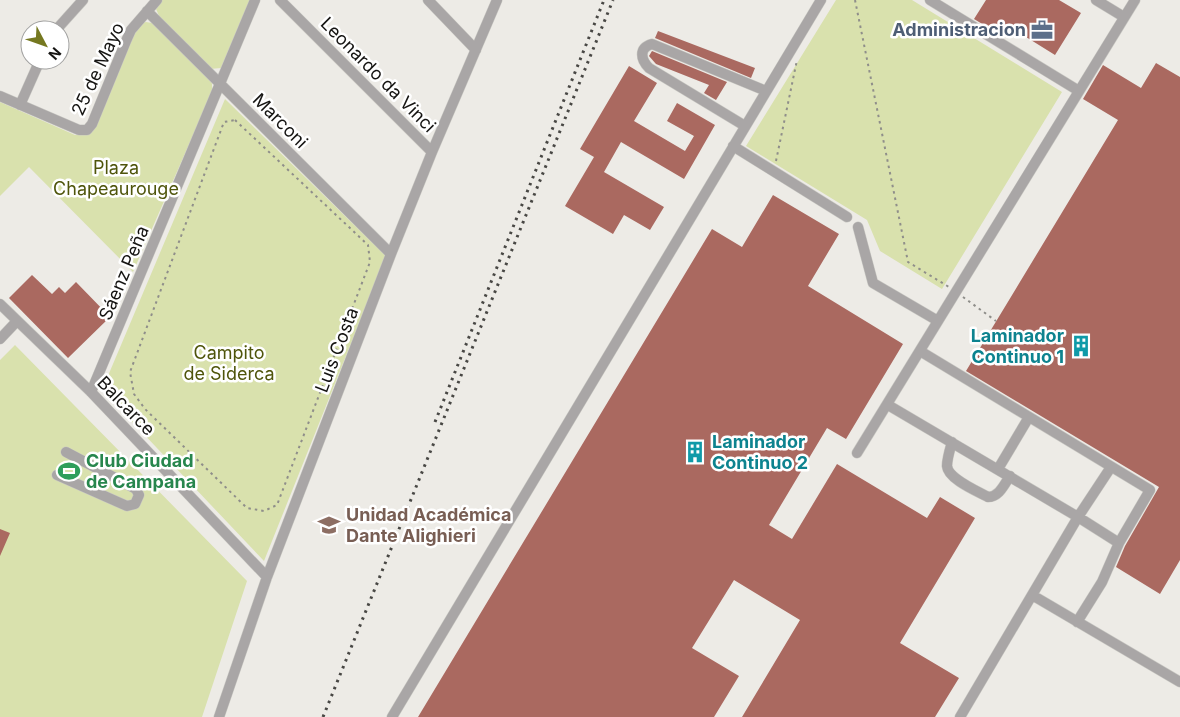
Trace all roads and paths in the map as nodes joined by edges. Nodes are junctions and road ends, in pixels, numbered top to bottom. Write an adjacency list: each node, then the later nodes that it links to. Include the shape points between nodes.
1 (82, 0): 14 (street)
2 (156, 0): 12 (street, 25 de Mayo)
3 (255, 0): 18 (street, Sáenz Peña)
4 (280, 0): 25 (street, Leonardo da Vinci)
5 (428, 0): 15 (street)
6 (497, 0): 15 (street, Luis Costa)
7 (821, 0): 19 (street)
8 (855, 0): 31 (path, via 908,262)
9 (930, 0): 20 (street)
10 (1096, 0): 13 (street)
11 (1135, 0): 13 (street)
12 (147, 11): 18 (street, Marconi); 22 (street, 25 de Mayo, via 131,30 87,130 79,130)
13 (1124, 18): 20 (street)
14 (65, 20)
15 (476, 50): 25 (street, Luis Costa)
16 (798, 57): 26 (path)
17 (36, 70): 22 (street)
18 (220, 84): 29 (street, Marconi); 38 (street, Sáenz Peña)
19 (766, 91): 23 (street); 23 (street, via 652,44 644,49 643,62 649,68)
20 (1079, 91): 31 (street)
21 (0, 96): 22 (street)
22 (20, 105)
23 (746, 126): 24 (street)
24 (733, 146): 26 (street); 55 (street)
25 (432, 152): 29 (street, Luis Costa)
26 (774, 172): 27 (street)
27 (847, 217)
28 (858, 227): 34 (street, via 873,283)
29 (391, 254): 50 (street, Luis Costa)
30 (370, 262): 30 (path, via 277,505 264,512 247,508 145,409 134,394 130,372 224,122 235,120 368,245)
31 (956, 292): 34 (street); 35 (path)
32 (0, 304): 33 (street, Balcarce)
33 (17, 321): 36 (street); 38 (street, Balcarce)
34 (938, 321): 37 (street)
35 (996, 321)
36 (0, 339)
37 (920, 351): 39 (street); 40 (street)
38 (91, 392): 50 (street, Balcarce)
39 (888, 405): 41 (street); 43 (street)
40 (1029, 417): 44 (street); 45 (street)
41 (952, 442): 45 (street); 47 (street, via 947,465 949,473 956,479 992,497)
42 (66, 452): 46 (street, via 136,489 139,494 135,504 127,506)
43 (857, 453)
44 (1111, 467): 48 (street); 49 (street, via 1150,490)
45 (998, 469): 47 (street)
46 (57, 475)
47 (1010, 476): 48 (street)
48 (1078, 517): 49 (street); 51 (street)
49 (1119, 543): 52 (street, via 1102,582)
50 (267, 577): 54 (street, Luis Costa)
51 (1032, 595): 52 (street); 56 (street)
52 (1078, 622): 53 (street)
53 (1179, 680)
54 (220, 717)
55 (392, 717)
56 (960, 717)

